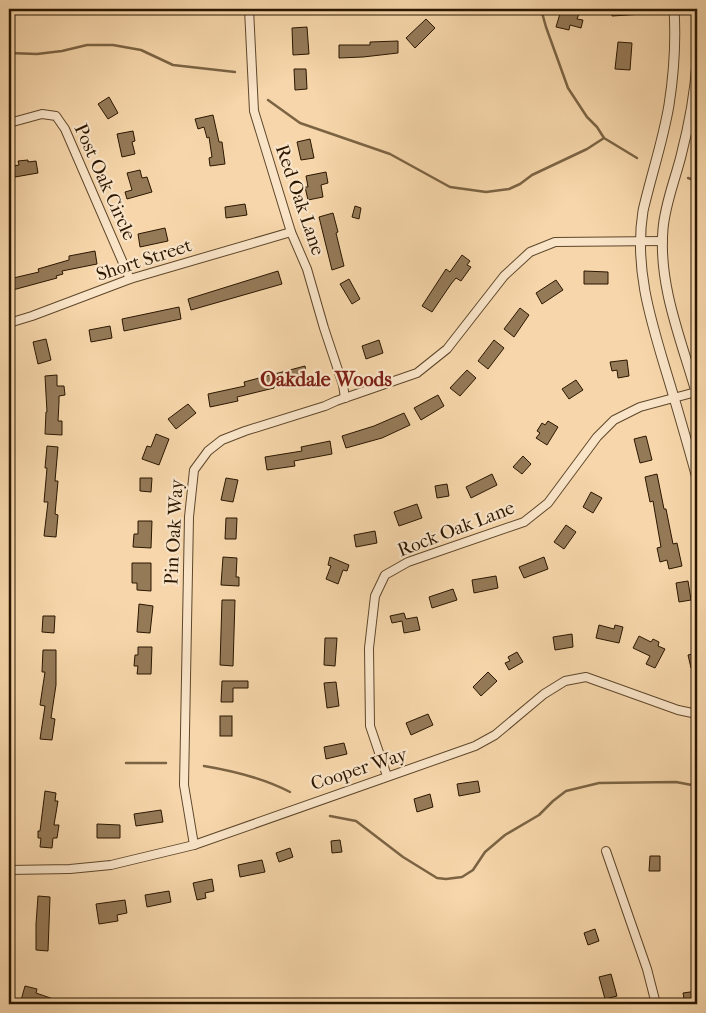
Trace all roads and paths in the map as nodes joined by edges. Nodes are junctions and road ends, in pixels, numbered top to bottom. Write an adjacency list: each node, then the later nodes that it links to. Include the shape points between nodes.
1 (249, 9): 7 (street, Red Oak Lane, via 254,111)
2 (674, 9): 8 (street, via 675,48 669,107 643,211)
3 (697, 9): 4 (street)
4 (697, 14)
5 (697, 62): 9 (street, via 692,111 665,215)
6 (9, 123): 10 (street, Post Oak Circle, via 42,114 56,116 65,129)
7 (291, 232): 10 (street, Short Street); 13 (street, Red Oak Lane, via 307,270)
8 (640, 241): 9 (street, Pin Oak Way); 13 (street, Pin Oak Way, via 555,242 530,252 504,276 447,349 417,373); 14 (street, via 642,278 649,313)
9 (663, 241): 12 (street, via 664,275 671,307)
10 (130, 279): 11 (street, Short Street)
11 (9, 323)
12 (697, 394): 14 (street, Rock Oak Lane)
13 (345, 398): 18 (street, Pin Oak Way, via 222,440 208,451 194,470 188,517 184,785)
14 (674, 398): 15 (street); 17 (street, Rock Oak Lane, via 640,407 614,420 597,437 548,502 524,522 408,562 386,575 375,596 369,648 370,726)
15 (697, 478)
16 (697, 714): 17 (street, Cooper Way, via 586,677 564,681 475,746)
17 (388, 776): 18 (street, Cooper Way)
18 (194, 845): 20 (street, Cooper Way, via 111,865)
19 (606, 851): 21 (street)
20 (9, 870)
21 (656, 1004)

